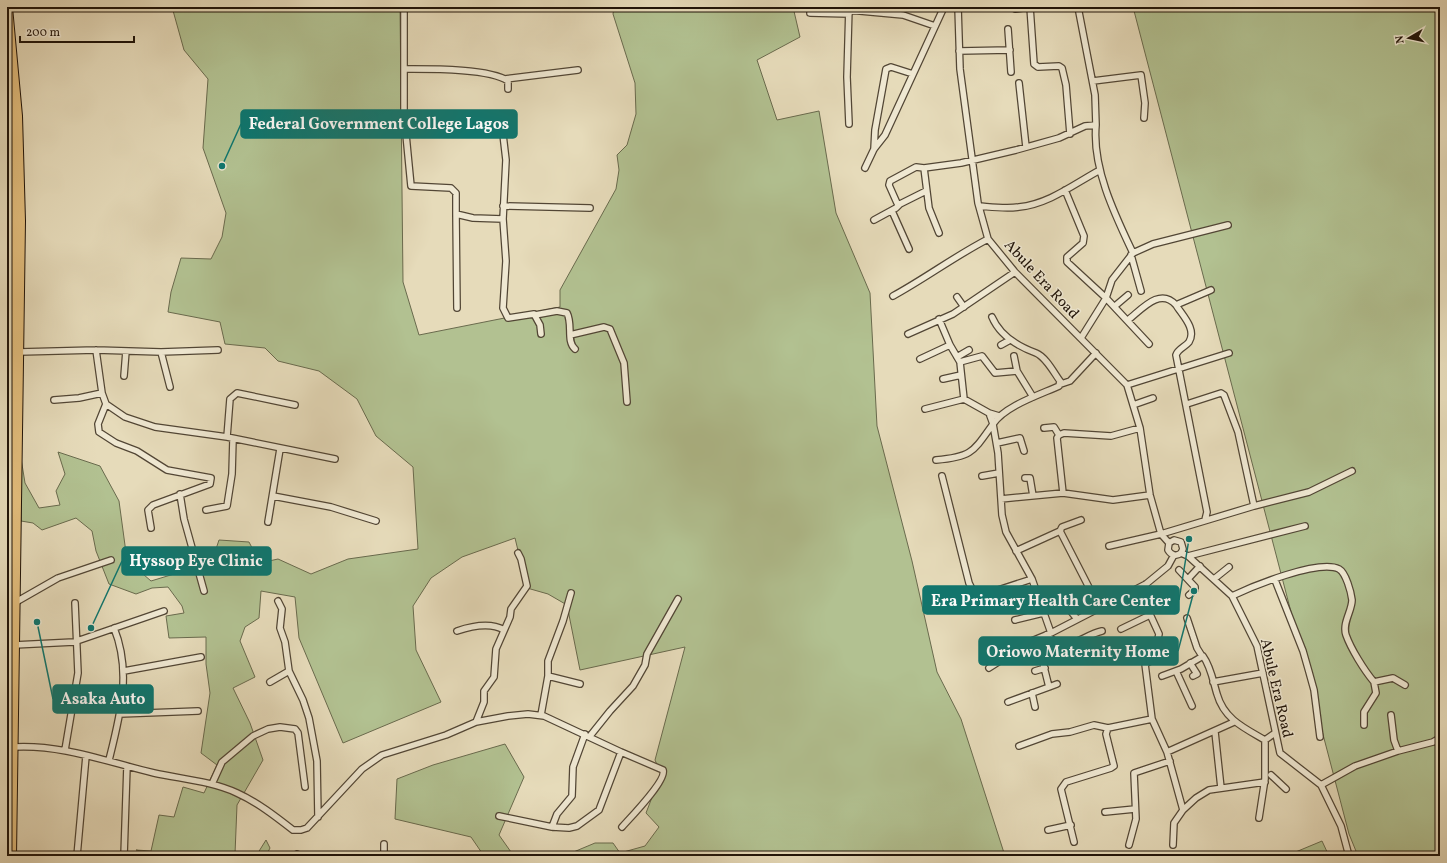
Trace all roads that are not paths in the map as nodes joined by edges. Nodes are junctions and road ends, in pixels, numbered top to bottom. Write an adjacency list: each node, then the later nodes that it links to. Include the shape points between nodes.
1 (8, 7): 79 (highway, via 19,138)
2 (404, 7): 14 (street)
3 (944, 7): 10 (street)
4 (958, 7): 13 (street, Abule Era Road)
5 (1012, 7): 6 (street)
6 (1030, 7): 27 (street, via 1034,64 1038,67 1062,68)
7 (1078, 7): 20 (street)
8 (849, 10): 9 (street); 10 (street, via 903,15); 24 (street)
9 (810, 13)
10 (935, 26): 18 (street)
11 (1008, 29): 12 (street)
12 (1010, 50): 13 (street); 17 (street)
13 (959, 51): 31 (street, Abule Era Road)
14 (404, 69): 19 (street, via 477,72); 43 (street, via 404,114 411,186 451,188 456,193)
15 (7, 70): 28 (highway)
16 (578, 70): 19 (street)
17 (1011, 72)
18 (913, 74): 30 (street, via 885,135); 30 (street, via 891,67 886,69)
19 (505, 79): 22 (street, via 508,81)
20 (1093, 81): 23 (street, via 1141,75 1145,103); 25 (street, via 1097,106)
21 (1019, 83): 29 (street)
22 (508, 89)
23 (1144, 118)
24 (849, 124)
25 (1096, 125): 27 (street, via 1085,126); 34 (street)
26 (502, 126): 39 (street, via 506,160)
27 (1070, 134): 29 (street)
28 (10, 147): 37 (highway)
29 (1026, 147): 31 (street)
30 (874, 149): 32 (street)
31 (973, 159): 33 (street); 40 (street, Abule Era Road)
32 (865, 168)
33 (924, 168): 36 (street); 38 (street, via 916,167 889,183 897,203)
34 (1100, 170): 35 (street); 50 (street)
35 (1065, 190): 40 (street, via 1030,206); 57 (street, via 1084,236 1083,243 1067,257 1067,262)
36 (926, 191): 38 (street); 47 (street, via 929,208)
37 (11, 196): 130 (highway)
38 (900, 204): 42 (street)
39 (503, 206): 41 (street); 44 (street)
40 (979, 206): 48 (street, Abule Era Road)
41 (590, 208)
42 (892, 211): 45 (street); 49 (street)
43 (456, 214): 44 (street, via 473,218); 61 (street)
44 (503, 219): 62 (street, via 506,261 503,308 508,318 534,314)
45 (874, 220)
46 (1228, 225): 50 (street, via 1153,244)
47 (940, 233)
48 (988, 239): 51 (street, Abule Era Road); 55 (street)
49 (909, 250)
50 (1132, 254): 53 (street); 57 (street, via 1112,280)
51 (1015, 272): 60 (street); 69 (street, Abule Era Road)
52 (1211, 290): 58 (street)
53 (1141, 291)
54 (1128, 295): 59 (street)
55 (893, 296)
56 (957, 297): 60 (street)
57 (1106, 298): 59 (street); 69 (street)
58 (1176, 305): 65 (street, via 1172,300 1152,300); 86 (street, via 1190,326 1191,335 1176,354)
59 (1115, 306): 65 (street)
60 (964, 307): 64 (street)
61 (457, 308)
62 (535, 316): 66 (street); 68 (street, via 556,311 564,312 570,320)
63 (992, 317): 70 (street, via 998,329)
64 (939, 319): 67 (street); 72 (street)
65 (1128, 320): 71 (street)
66 (541, 334)
67 (908, 334)
68 (570, 335): 74 (street); 99 (street, via 604,327 610,329 624,364)
69 (1081, 338): 81 (street, Abule Era Road)
70 (1010, 340): 73 (street); 91 (street, via 1042,358)
71 (1149, 344)
72 (950, 345): 84 (street); 85 (street)
73 (1001, 345)
74 (575, 349)
75 (96, 350): 78 (street); 79 (street); 94 (street)
76 (218, 350): 80 (street)
77 (969, 350): 85 (street)
78 (126, 351): 80 (street); 89 (street)
79 (19, 352): 166 (highway)
80 (161, 352): 93 (street)
81 (1096, 353): 91 (street, via 1070,381); 92 (street, Abule Era Road)
82 (1229, 353): 86 (street)
83 (1014, 356): 87 (street)
84 (920, 359)
85 (959, 360): 87 (street, via 982,356 995,373); 88 (street)
86 (1179, 369): 92 (street); 101 (street)
87 (1017, 371): 95 (street)
88 (961, 375): 90 (street); 97 (street)
89 (124, 376)
90 (944, 379)
91 (1061, 384): 95 (street)
92 (1127, 385): 103 (street, Abule Era Road)
93 (170, 386)
94 (102, 393): 98 (street); 100 (street)
95 (1033, 397): 106 (street)
96 (1152, 398): 103 (street)
97 (964, 399): 104 (street); 105 (street)
98 (54, 400)
99 (627, 402)
100 (106, 404): 111 (street, via 125,417 155,427); 124 (street, via 98,424 99,432 167,470 211,478 210,484)
101 (1187, 404): 129 (street, via 1221,393 1224,395 1238,432); 132 (street)
102 (295, 405): 111 (street, via 237,393 230,399)
103 (1133, 405): 109 (street, Abule Era Road)
104 (925, 409)
105 (989, 413): 106 (street); 107 (street)
106 (999, 416): 107 (street)
107 (993, 424): 113 (street); 117 (street, via 978,445 966,455)
108 (1044, 428): 110 (street, via 1054,427)
109 (1140, 428): 110 (street, via 1111,436 1064,433); 125 (street, Abule Era Road)
110 (1059, 435): 123 (street, via 1057,438)
111 (227, 437): 112 (street)
112 (233, 439): 114 (street); 131 (street, via 232,474 227,506)
113 (997, 444): 115 (street, via 1020,438); 119 (street)
114 (280, 449): 116 (street); 126 (street)
115 (1024, 451)
116 (335, 459)
117 (936, 460)
118 (1352, 471): 129 (street, via 1309,492)
119 (999, 473): 121 (street); 128 (street)
120 (942, 476): 163 (street, via 969,583)
121 (982, 476)
122 (1025, 478): 127 (street, via 1030,478)
123 (1063, 493): 125 (street, via 1113,500); 127 (street)
124 (180, 494): 139 (street, via 153,505 148,510); 159 (street, via 184,519)
125 (1150, 495): 141 (street, Abule Era Road)
126 (273, 496): 136 (street, via 331,507); 137 (street)
127 (1033, 496): 128 (street)
128 (1001, 499): 144 (street, via 1006,532)
129 (1254, 506): 133 (street)
130 (9, 508): 158 (highway)
131 (206, 510)
132 (1207, 512): 133 (street); 135 (street)
133 (1215, 517): 135 (street)
134 (1080, 520): 140 (street, via 1062,527)
135 (1205, 520): 141 (street)
136 (376, 521)
137 (268, 522)
138 (1305, 526): 148 (street)
139 (151, 528)
140 (1060, 531): 144 (street); 170 (street)
141 (1161, 534): 142 (street, Abule Era Road); 143 (street)
142 (1169, 543): 146 (street, Abule Era Road, via 1176,540 1181,542); 147 (street, Abule Era Road, via 1168,550)
143 (1109, 546)
144 (1016, 551): 154 (street)
145 (518, 553): 179 (street, via 527,586 512,605)
146 (1181, 553): 147 (street); 148 (street, Abule Era Road)
147 (1174, 555): 157 (street, via 1168,566)
148 (1188, 556): 150 (street, Abule Era Road)
149 (111, 560): 166 (street, via 58,578)
150 (1200, 566): 153 (street); 155 (street, Abule Era Road)
151 (1229, 567): 155 (street)
152 (1179, 570): 153 (street)
153 (1188, 578): 161 (street, via 1195,587)
154 (1032, 579): 163 (street); 172 (street)
155 (1214, 579): 162 (street, Abule Era Road)
156 (1275, 580): 162 (street, via 1265,581); 201 (street, via 1321,567 1331,566 1341,570 1352,600 1346,618 1345,634); 224 (street, via 1311,678)
157 (1146, 584): 170 (street); 173 (street, via 1147,594 1143,599)
158 (8, 589): 185 (highway)
159 (204, 591)
160 (571, 594): 196 (street, via 548,661)
161 (1189, 595)
162 (1232, 596): 195 (street, Abule Era Road, via 1257,646)
163 (976, 597): 169 (street)
164 (678, 599): 223 (street, via 647,654 645,665 633,686)
165 (278, 601): 192 (street, via 282,608 280,628 285,642)
166 (16, 602): 185 (highway)
167 (75, 603): 184 (street)
168 (1064, 604): 175 (street)
169 (952, 606)
170 (1099, 607): 175 (street)
171 (164, 611): 177 (street)
172 (1043, 613): 176 (street); 182 (street)
173 (1150, 615): 178 (street); 215 (street, via 1159,634 1155,653 1151,661 1145,664)
174 (1187, 618): 186 (street)
175 (1077, 619): 182 (street)
176 (1015, 620)
177 (114, 628): 184 (street); 191 (street, via 120,642)
178 (1121, 629)
179 (504, 630): 180 (street, via 500,627 481,626); 216 (street, via 496,649 494,677 484,690 484,702)
180 (457, 631)
181 (1102, 631): 182 (street, via 1066,645 1053,641)
182 (1048, 634): 183 (street)
183 (1037, 639): 189 (street, via 1012,648); 190 (street)
184 (77, 641): 185 (street); 229 (street, via 78,673)
185 (10, 646): 211 (highway); 228 (highway)
186 (1202, 656): 188 (street); 200 (street, via 1211,670)
187 (201, 657): 191 (street)
188 (1190, 664): 194 (street); 198 (street, via 1197,674)
189 (989, 668)
190 (1045, 668): 193 (street); 205 (street)
191 (124, 671): 212 (street)
192 (289, 671): 199 (street); 247 (street, via 303,700 313,738 317,761)
193 (1035, 671)
194 (1176, 671): 197 (street); 208 (street)
195 (1263, 673): 200 (street); 222 (street, Abule Era Road)
196 (548, 676): 202 (street); 213 (street)
197 (1162, 676)
198 (1193, 676)
199 (270, 682)
200 (1214, 682): 217 (street, via 1223,708)
201 (1374, 682): 204 (street, via 1393,678); 218 (street, via 1376,693 1364,712)
202 (580, 684)
203 (1057, 684): 205 (street)
204 (1405, 685)
205 (1049, 687): 206 (street)
206 (1032, 693): 207 (street); 209 (street)
207 (1008, 702)
208 (1192, 706)
209 (1035, 707)
210 (198, 711): 212 (street)
211 (7, 712): 219 (highway)
212 (120, 714): 234 (street)
213 (541, 715): 216 (street, via 508,716); 223 (street)
214 (1391, 716): 230 (street)
215 (1152, 719): 220 (street); 232 (street)
216 (476, 722): 247 (street, via 446,735 382,755 362,769)
217 (1234, 722): 221 (street); 226 (street)
218 (1364, 725)
219 (7, 726)
220 (1108, 728): 227 (street, via 1094,725 1052,734); 249 (street, via 1106,734 1114,766 1069,779 1061,789)
221 (1215, 732): 232 (street); 241 (street)
222 (1275, 733): 226 (street); 239 (street, Abule Era Road, via 1280,753)
223 (587, 735): 231 (street); 250 (street, via 573,767 572,796 557,814)
224 (1320, 737)
225 (1440, 738): 230 (street)
226 (1265, 740): 237 (street)
227 (1019, 746)
228 (13, 747): 229 (street); 257 (highway)
229 (65, 750): 233 (street)
230 (1398, 751): 239 (street, via 1355,766)
231 (621, 752): 250 (street, via 597,813 570,828); 251 (street, via 664,772 645,803)
232 (1167, 752): 235 (street)
233 (86, 756): 234 (street); 258 (street)
234 (109, 760): 236 (street)
235 (1170, 761): 243 (street, via 1135,772); 244 (street)
236 (127, 766): 238 (street); 259 (street)
237 (1265, 780): 241 (street); 242 (street, via 1273,774); 248 (street)
238 (212, 784): 240 (street, via 222,762 246,740 260,731 280,727 298,731); 247 (street, via 237,793 262,807 293,830 307,828)
239 (1321, 785): 263 (street, Abule Era Road, via 1341,826)
240 (305, 787)
241 (1221, 788): 244 (street, via 1202,794)
242 (1286, 790)
243 (1135, 809): 245 (street); 255 (street, via 1136,819)
244 (1183, 810): 256 (street, via 1174,823)
245 (1105, 812)
246 (500, 816): 250 (street)
247 (318, 817)
248 (1260, 818)
249 (1071, 826): 252 (street); 253 (street)
250 (552, 827)
251 (622, 827)
252 (1048, 830)
253 (1074, 842)
254 (384, 844): 262 (street)
255 (1129, 845)
256 (1173, 845)
257 (12, 856)
258 (77, 856)
259 (124, 856)
260 (294, 856): 261 (street)
261 (301, 856)
262 (384, 856)
263 (1349, 856)

